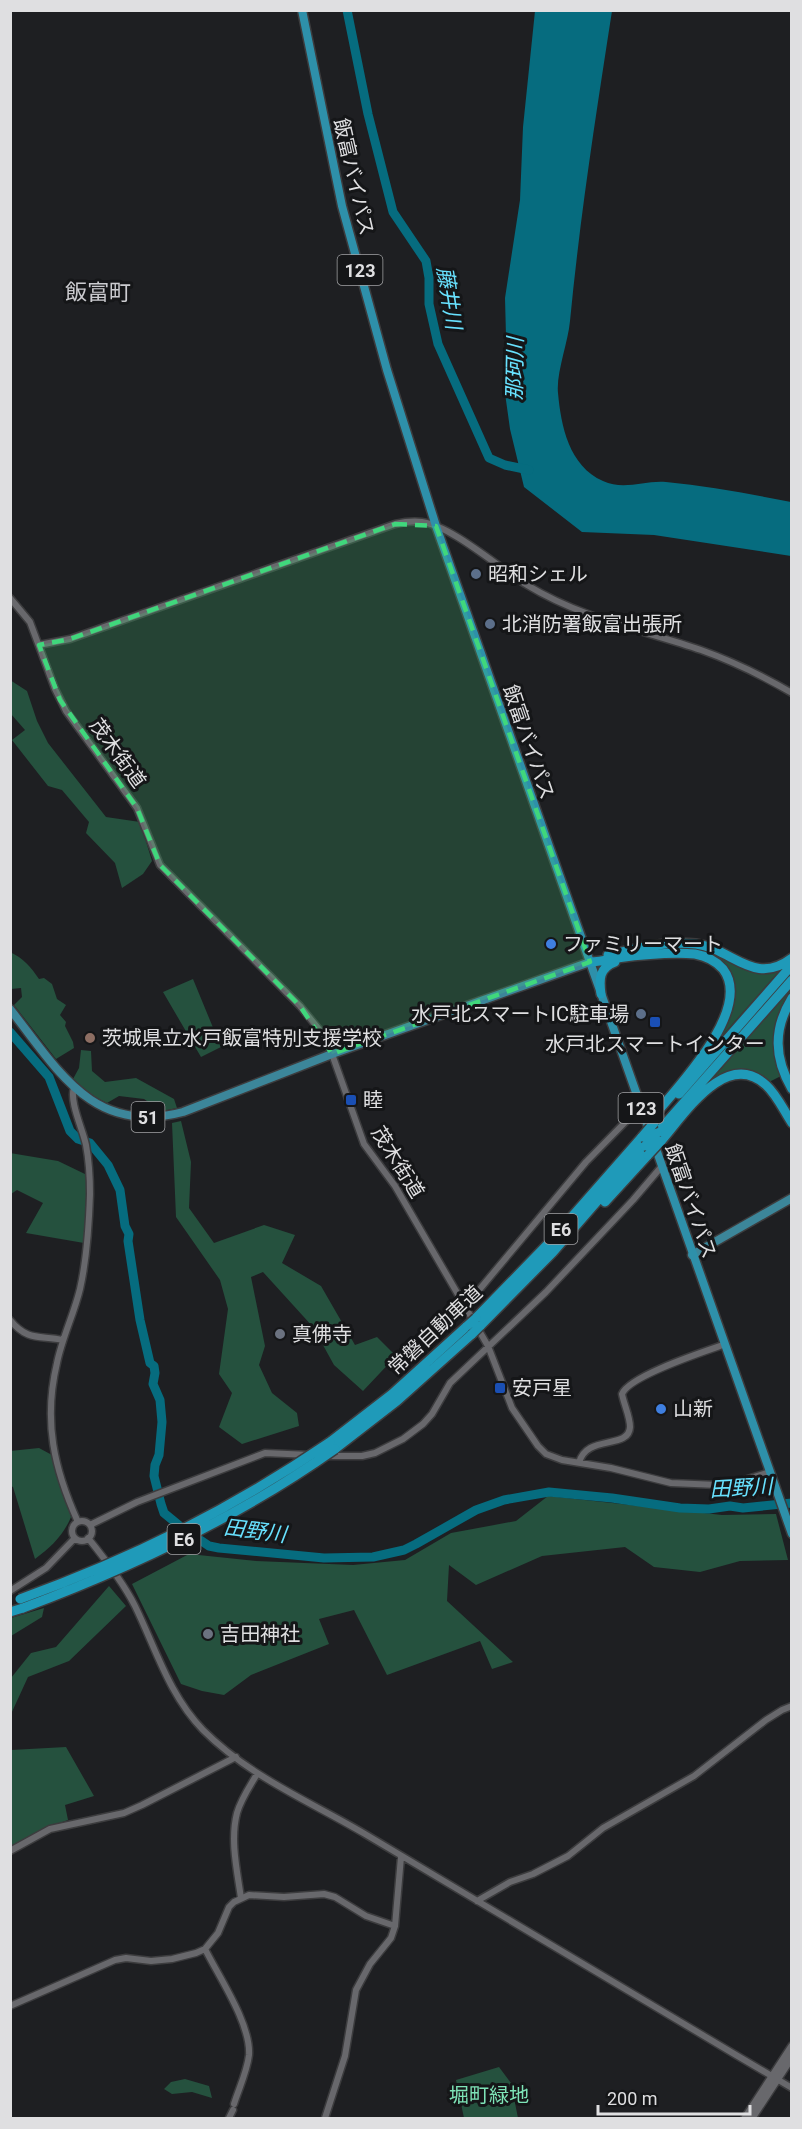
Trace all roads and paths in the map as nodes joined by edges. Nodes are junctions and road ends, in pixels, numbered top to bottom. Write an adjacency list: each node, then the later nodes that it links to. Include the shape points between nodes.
1 (302, 10): 2 (highway, 飯富バイパス / 123, via 342,206 387,370)
2 (436, 526): 4 (street, via 416,522 395,524 70,639); 5 (street, via 558,602 722,658); 8 (highway, 飯富バイパス / 123)
3 (10, 598): 4 (street, 茂木街道, via 30,622)
4 (39, 645): 14 (street, 茂木街道, via 60,700 137,808 160,865 300,1006 322,1033)
5 (792, 693)
6 (792, 957): 8 (highway, via 772,968 759,969 705,946 664,944)
7 (629, 958): 8 (highway); 11 (highway, via 604,967); 19 (highway, via 687,954 705,957 725,972 731,991 730,1006 720,1029)
8 (590, 962): 11 (highway, 飯富バイパス / 123); 14 (main road, 51)
9 (792, 965): 19 (highway)
10 (792, 980): 19 (highway)
11 (601, 994): 17 (highway, 飯富バイパス / 123)
12 (792, 998): 16 (highway, via 783,1013 777,1041 782,1069)
13 (10, 1009): 15 (main road, 51)
14 (332, 1054): 15 (main road, 51, via 183,1112 160,1117 137,1117 108,1109); 24 (street, 茂木街道, via 364,1144 395,1186)
15 (74, 1088): 28 (street, via 73,1100 89,1163 88,1243 80,1289)
16 (792, 1089)
17 (641, 1106): 21 (highway, 飯富バイパス / 123); 24 (street, via 586,1162)
18 (792, 1123): 19 (highway, via 765,1085 750,1076 730,1075 715,1082)
19 (656, 1129): 20 (highway, bridge); 20 (highway)
20 (644, 1142): 26 (highway); 26 (highway, 常磐自動車道 / E6, via 529,1284)
21 (662, 1166): 23 (highway, 飯富バイパス / 123); 30 (street, via 546,1292)
22 (792, 1198): 23 (main road)
23 (692, 1255): 29 (highway, 飯富バイパス / 123)
24 (464, 1308): 25 (street); 30 (street, 茂木街道)
25 (453, 1317)
26 (479, 1319): 39 (highway, 常磐自動車道 / E6, bridge, via 397,1401 332,1445 306,1469 229,1516 162,1550 84,1585)
27 (10, 1320): 28 (street, via 36,1338)
28 (63, 1340): 33 (street, via 52,1388 53,1448)
29 (723, 1345): 31 (street, via 627,1386 622,1394 630,1425 628,1434 589,1447); 32 (highway, 飯富バイパス / 123)
30 (488, 1346): 31 (street, 茂木街道, via 512,1408 530,1436 546,1454); 34 (street, via 450,1383 423,1424 375,1453 350,1457 265,1453 171,1488)
31 (579, 1463): 32 (street, 茂木街道, via 671,1483 731,1484)
32 (770, 1472): 35 (highway, 123)
33 (78, 1522): 34 (street); 36 (street, via 72,1528)
34 (90, 1525): 37 (street)
35 (790, 1530)
36 (75, 1538): 37 (street); 38 (street, via 46,1568)
37 (88, 1538): 42 (street, via 134,1605 165,1674 190,1716)
38 (10, 1591)
39 (18, 1603): 40 (highway, 常磐自動車道 / E6)
40 (10, 1612)
41 (792, 1706): 47 (street, via 766,1720 694,1776 603,1828 568,1856)
42 (236, 1757): 43 (street); 44 (street, via 142,1805 50,1829)
43 (257, 1774): 45 (street); 46 (street, via 237,1812 234,1842)
44 (10, 1851)
45 (401, 1857): 47 (street); 48 (street)
46 (241, 1898): 48 (street, via 324,1894); 49 (street, via 229,1907 218,1933)
47 (477, 1901): 53 (street)
48 (395, 1926): 56 (street, via 356,1990 345,2056)
49 (205, 1948): 50 (street, via 172,1959 115,1960); 55 (street, via 248,2039 247,2064)
50 (10, 2006)
51 (792, 2046): 53 (main road)
52 (792, 2057): 53 (main road)
53 (775, 2078): 54 (street); 57 (main road); 58 (main road)
54 (792, 2088)
55 (229, 2118)
56 (325, 2118)
57 (746, 2118)
58 (752, 2118)

